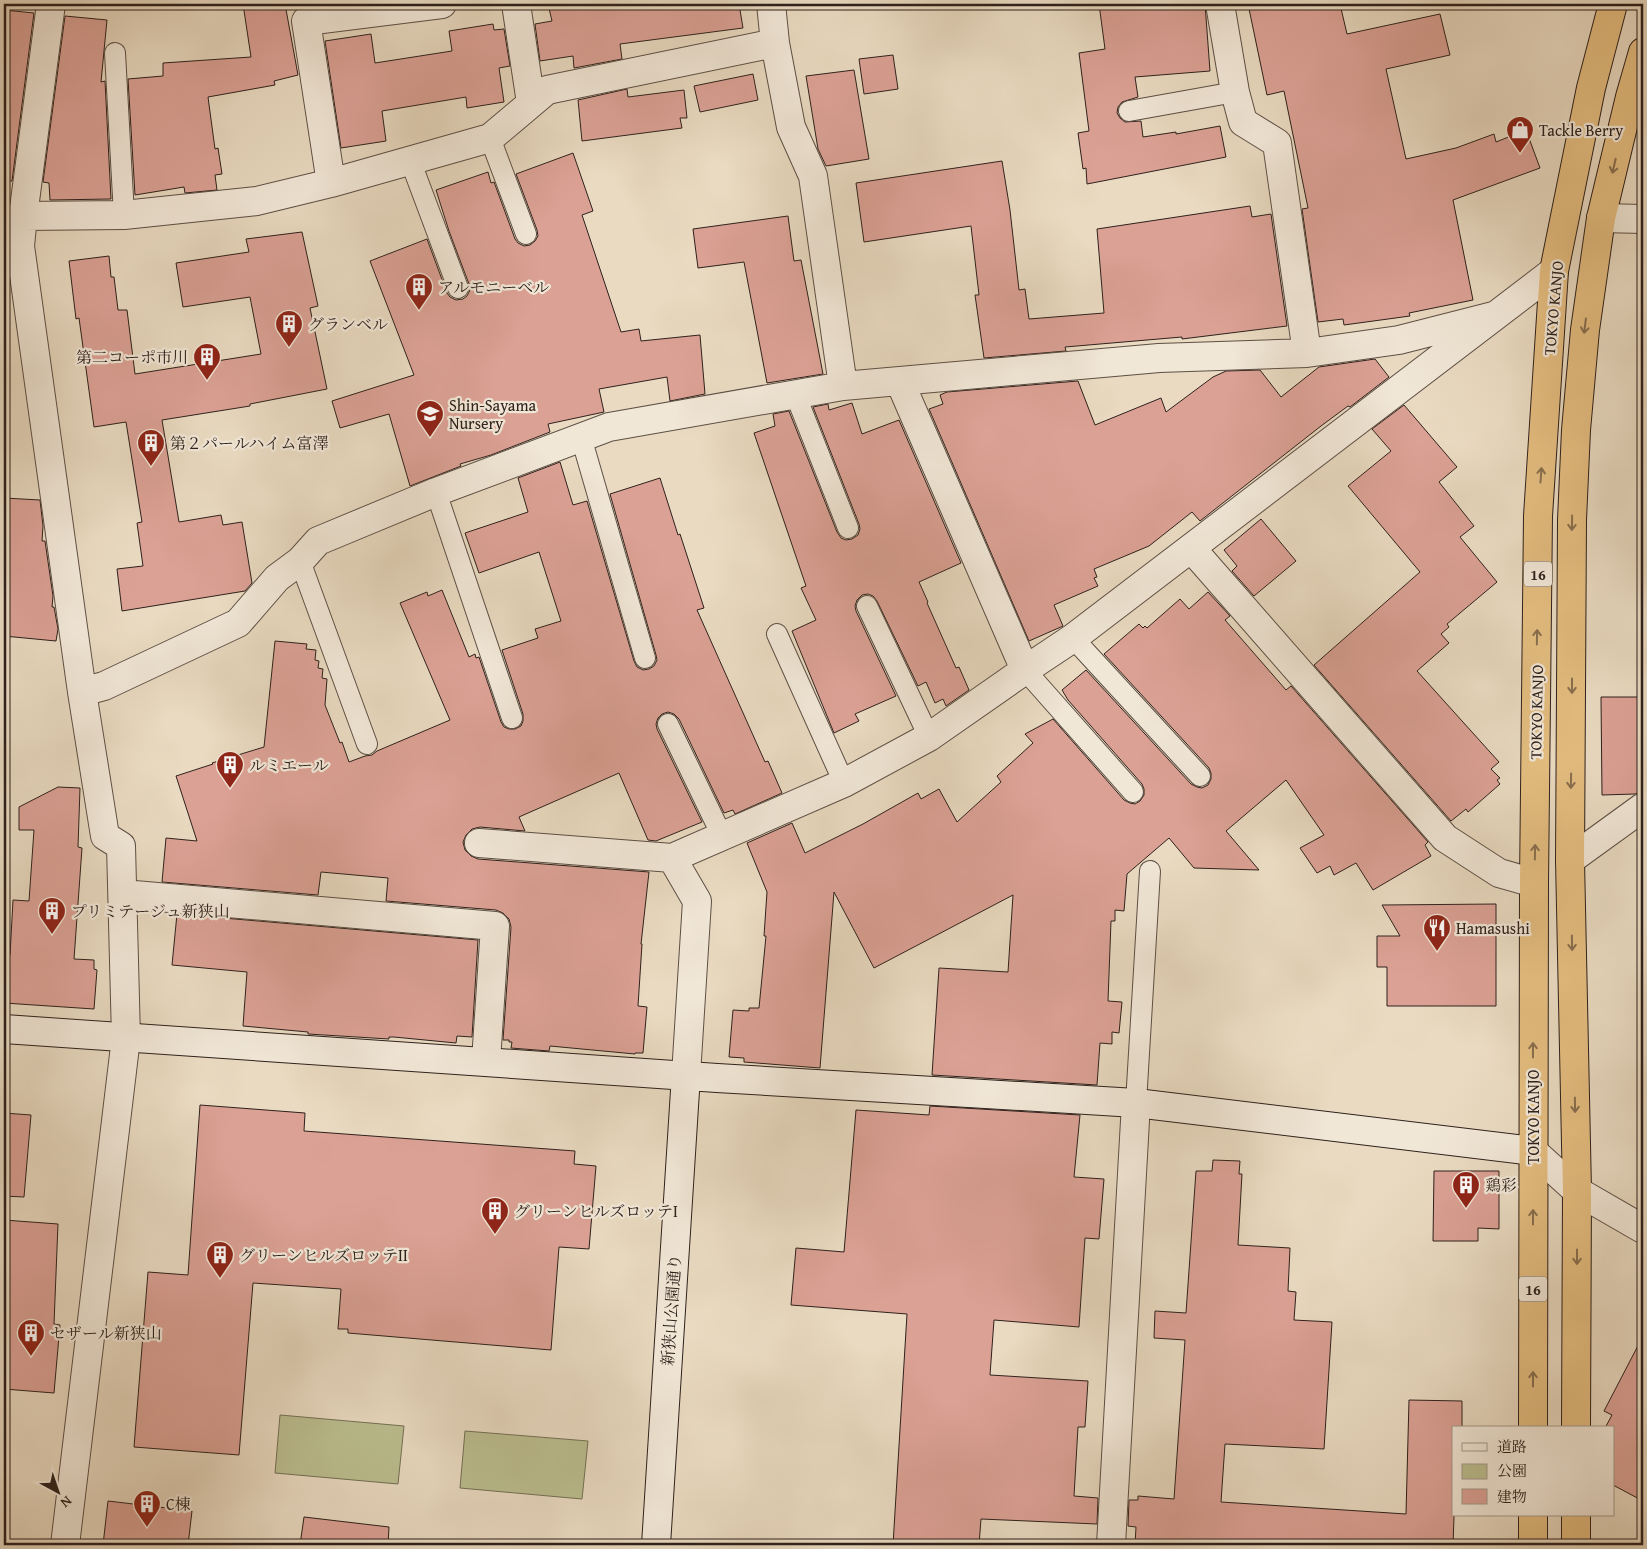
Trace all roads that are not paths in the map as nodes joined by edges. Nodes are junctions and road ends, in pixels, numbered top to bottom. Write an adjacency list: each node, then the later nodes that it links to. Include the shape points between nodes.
1 (51, 4): 16 (street)
2 (442, 4): 15 (street, via 306,21)
3 (516, 4): 11 (street)
4 (771, 4): 7 (street)
5 (1220, 4): 10 (street)
6 (1613, 4): 21 (highway, TOKYO KANJO / 16, via 1591,88)
7 (775, 43): 11 (street, via 547,90); 26 (street, via 791,127 813,176)
8 (1643, 52): 18 (highway, TOKYO KANJO / 16, one-way to 18)
9 (115, 53): 17 (lane)
10 (1235, 92): 12 (lane); 24 (street, via 1243,122 1277,143)
11 (531, 103): 13 (street)
12 (1129, 111)
13 (490, 138): 14 (street); 20 (lane)
14 (410, 160): 15 (street); 22 (lane)
15 (331, 183): 17 (street, via 257,201)
16 (23, 216): 17 (street); 38 (street, via 20,246)
17 (124, 216)
18 (1601, 218): 19 (street); 50 (highway, TOKYO KANJO / 16, one-way to 50, via 1585,330 1576,430 1572,520)
19 (1643, 219)
20 (526, 234)
21 (1554, 271): 23 (street); 52 (highway, TOKYO KANJO / 16, one-way to 21, via 1538,516)
22 (458, 288)
23 (1493, 316): 24 (street, via 1399,340); 31 (street)
24 (1307, 353): 25 (street, via 1159,358)
25 (900, 382): 26 (street); 37 (street)
26 (843, 386): 27 (street)
27 (796, 396): 28 (street, via 610,427); 30 (lane)
28 (581, 437): 29 (street); 36 (lane)
29 (436, 492): 32 (street, via 318,541); 39 (lane)
30 (848, 528)
31 (1191, 548): 35 (street); 52 (street, via 1445,838 1499,873)
32 (300, 560): 38 (street, via 277,578 238,622 104,686); 42 (lane)
33 (867, 606): 41 (lane)
34 (777, 634): 44 (lane)
35 (1074, 638): 37 (street); 43 (lane)
36 (645, 658)
37 (1025, 670): 41 (street); 45 (lane)
38 (82, 692): 53 (street, via 105,836 121,846)
39 (512, 718)
40 (668, 724): 47 (lane)
41 (929, 737): 44 (street)
42 (367, 744)
43 (1200, 776)
44 (844, 783): 47 (street)
45 (1133, 792)
46 (1643, 807): 50 (street)
47 (722, 836): 49 (street)
48 (479, 843): 49 (street)
49 (672, 858): 57 (street, 新狭山公園通り, via 697,901)
50 (1570, 860): 60 (highway, TOKYO KANJO / 16, one-way to 60)
51 (1150, 871): 58 (lane)
52 (1534, 883): 59 (highway, TOKYO KANJO / 16, one-way to 52)
53 (123, 894): 55 (street); 56 (street, via 495,926)
54 (4, 1029): 55 (street)
55 (126, 1038): 56 (street); 66 (street)
56 (486, 1061): 57 (street)
57 (686, 1075): 58 (street); 67 (street, 新狭山公園通り)
58 (1136, 1103): 59 (street); 68 (street)
59 (1533, 1151): 60 (street); 62 (highway, TOKYO KANJO / 16, one-way to 59)
60 (1577, 1191): 61 (street); 63 (highway, TOKYO KANJO / 16, one-way to 63)
61 (1643, 1230)
62 (1533, 1426)
63 (1576, 1426)
64 (1533, 1516): 69 (highway)
65 (1576, 1516): 70 (highway)
66 (65, 1545)
67 (656, 1545)
68 (1111, 1545)
69 (1533, 1545)
70 (1576, 1545)

